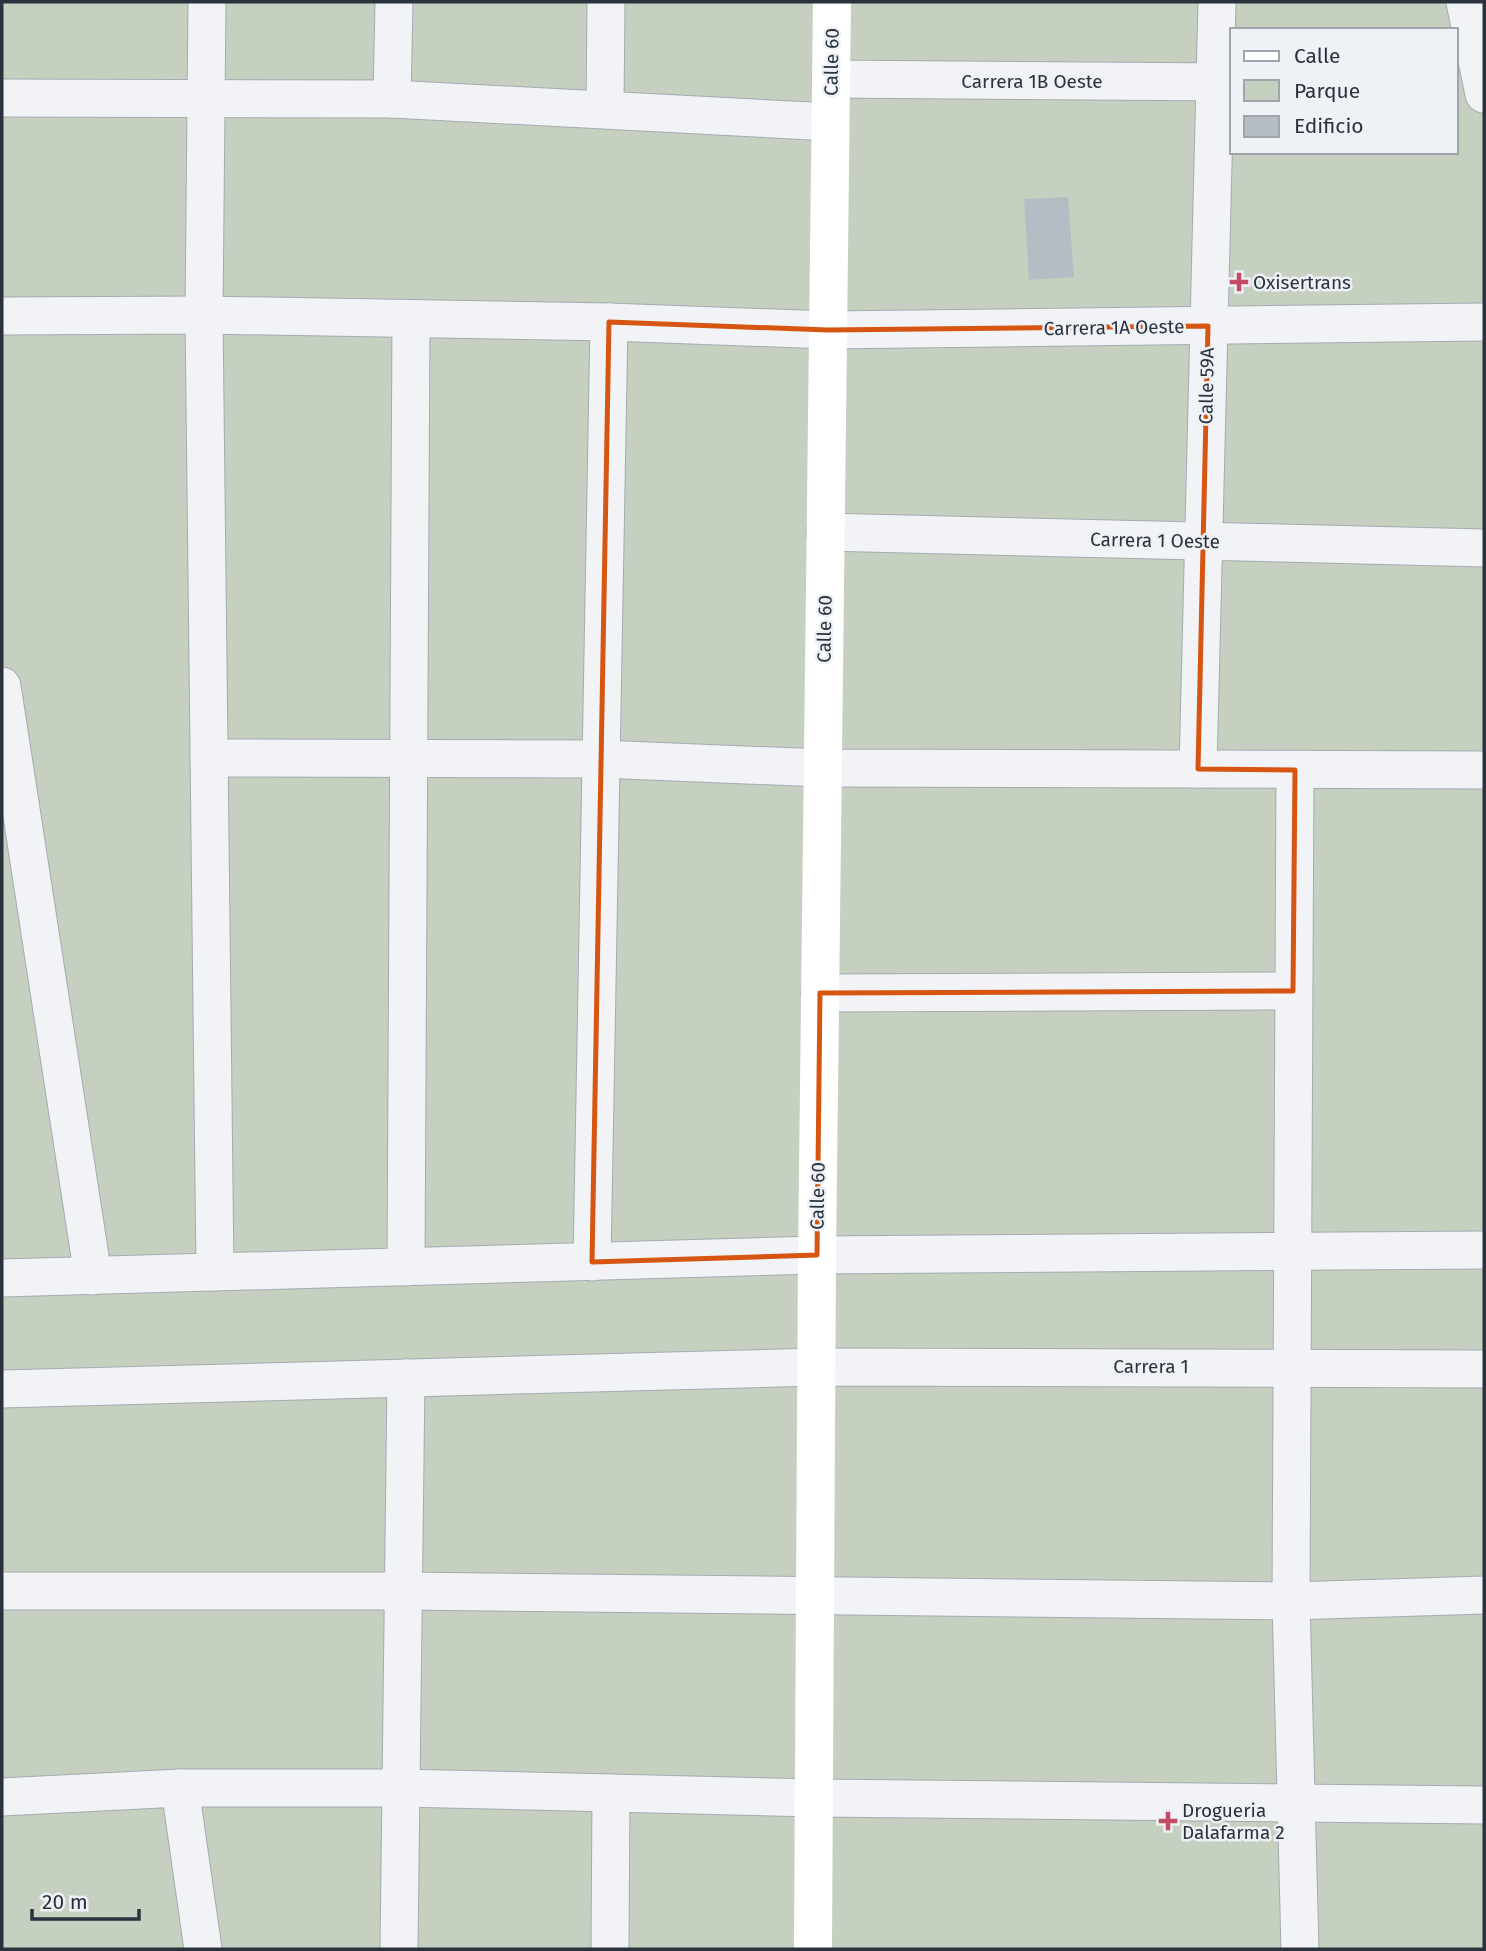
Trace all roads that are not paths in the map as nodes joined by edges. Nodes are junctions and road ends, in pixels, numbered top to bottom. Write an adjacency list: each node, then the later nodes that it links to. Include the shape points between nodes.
1 (207, 2): 11 (street)
2 (394, 2): 12 (street)
3 (606, 2): 13 (street)
4 (832, 2): 7 (street, Calle 60)
5 (1217, 2): 8 (street, Calle 59A)
6 (1465, 2): 9 (street)
7 (831, 79): 8 (street, Carrera 1B Oeste); 14 (street, Calle 60)
8 (1225, 82): 20 (street, Calle 59A)
9 (1474, 91)
10 (2, 98): 11 (street)
11 (208, 98): 12 (street); 15 (street)
12 (392, 99): 13 (street)
13 (605, 110): 14 (street)
14 (830, 122): 21 (street, Calle 60)
15 (204, 315): 16 (street, Carrera 1A Oeste); 17 (street, Carrera 1A Oeste); 26 (street)
16 (2, 316)
17 (411, 319): 18 (street, Carrera 1A Oeste); 28 (street)
18 (608, 322): 21 (street, Carrera 1A Oeste); 27 (street)
19 (1484, 322): 20 (street, Carrera 1A Oeste)
20 (1208, 326): 21 (street, Carrera 1A Oeste); 23 (street, Calle 59A)
21 (828, 330): 22 (street, Calle 60)
22 (825, 532): 23 (street, Carrera 1 Oeste); 29 (street, Calle 60)
23 (1203, 541): 24 (street, Carrera 1 Oeste); 30 (street, Calle 59A)
24 (1484, 548)
25 (2, 686): 33 (street)
26 (209, 758): 28 (street); 41 (street)
27 (600, 759): 28 (street); 29 (street); 39 (street)
28 (409, 760): 40 (street)
29 (822, 768): 30 (street); 35 (street, Calle 60)
30 (1198, 769): 31 (street)
31 (1295, 770): 32 (street); 34 (street)
32 (1484, 771)
33 (9, 778): 42 (street)
34 (1293, 991): 35 (street); 37 (street)
35 (820, 993): 38 (street, Calle 60)
36 (1484, 1250): 37 (street)
37 (1292, 1251): 38 (street); 44 (street)
38 (817, 1255): 39 (street); 45 (street, Calle 60)
39 (592, 1262): 40 (street)
40 (406, 1267): 41 (street)
41 (215, 1272): 42 (street)
42 (93, 1276): 43 (street)
43 (2, 1278)
44 (1292, 1366): 45 (street, Carrera 1); 46 (street, Carrera 1); 53 (street)
45 (818, 1367): 47 (street, Carrera 1); 51 (street, Calle 60)
46 (1484, 1369)
47 (406, 1378): 48 (street, Carrera 1); 50 (street)
48 (2, 1389)
49 (2, 1591): 50 (street)
50 (404, 1591): 51 (street); 55 (street)
51 (816, 1595): 53 (street); 58 (street, Calle 60)
52 (1484, 1595): 53 (street)
53 (1292, 1601): 59 (street)
54 (180, 1788): 55 (street); 57 (street); 61 (street)
55 (402, 1788): 56 (street); 62 (street)
56 (611, 1793): 58 (street); 63 (street)
57 (2, 1797)
58 (815, 1798): 59 (street); 64 (street, Calle 60)
59 (1299, 1804): 60 (street); 65 (street)
60 (1484, 1805)
61 (203, 1949)
62 (399, 1949)
63 (610, 1949)
64 (813, 1949)
65 (1300, 1949)

